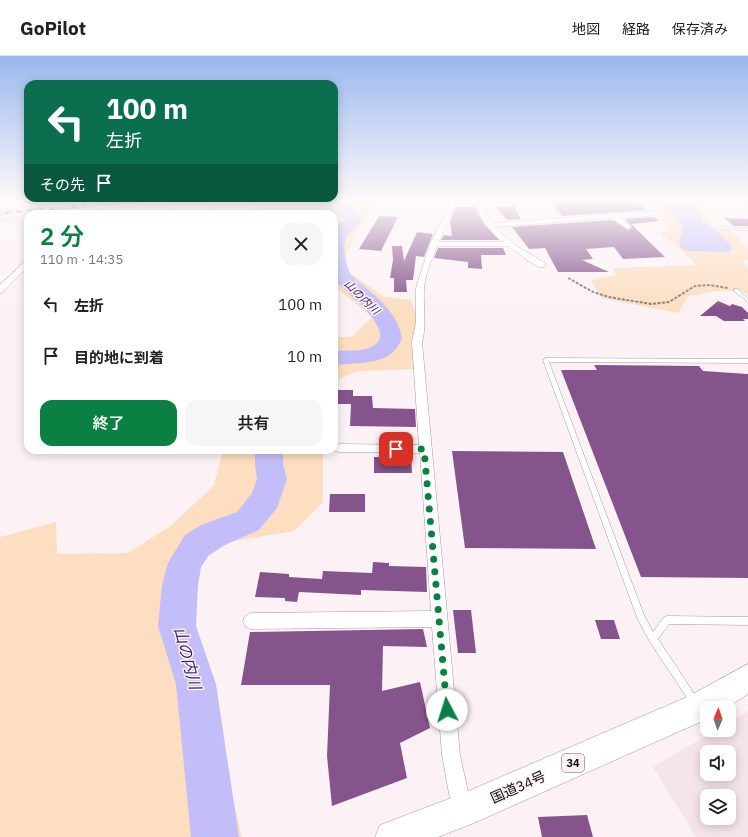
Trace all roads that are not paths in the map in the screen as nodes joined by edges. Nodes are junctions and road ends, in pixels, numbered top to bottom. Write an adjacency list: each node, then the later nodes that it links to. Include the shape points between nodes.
1 (438, 236): 3 (street)
2 (503, 236): 4 (street)
3 (434, 244): 4 (street); 12 (street, via 422,280 421,332 417,342)
4 (511, 244): 5 (street)
5 (542, 265)
6 (24, 267): 7 (street)
7 (0, 290)
8 (736, 290): 9 (lane)
9 (748, 301)
10 (748, 361): 16 (lane, via 546,360 641,617)
11 (338, 448): 12 (street)
12 (424, 449): 13 (street)
13 (439, 619): 14 (street); 19 (street, via 451,755)
14 (251, 621)
15 (748, 621): 16 (lane, via 667,620)
16 (653, 639): 18 (lane)
17 (748, 678): 18 (highway, 国道34号 / 34)
18 (698, 708): 19 (highway, 国道34号 / 34)
19 (462, 811): 20 (highway, 国道34号 / 34)
20 (392, 837)

